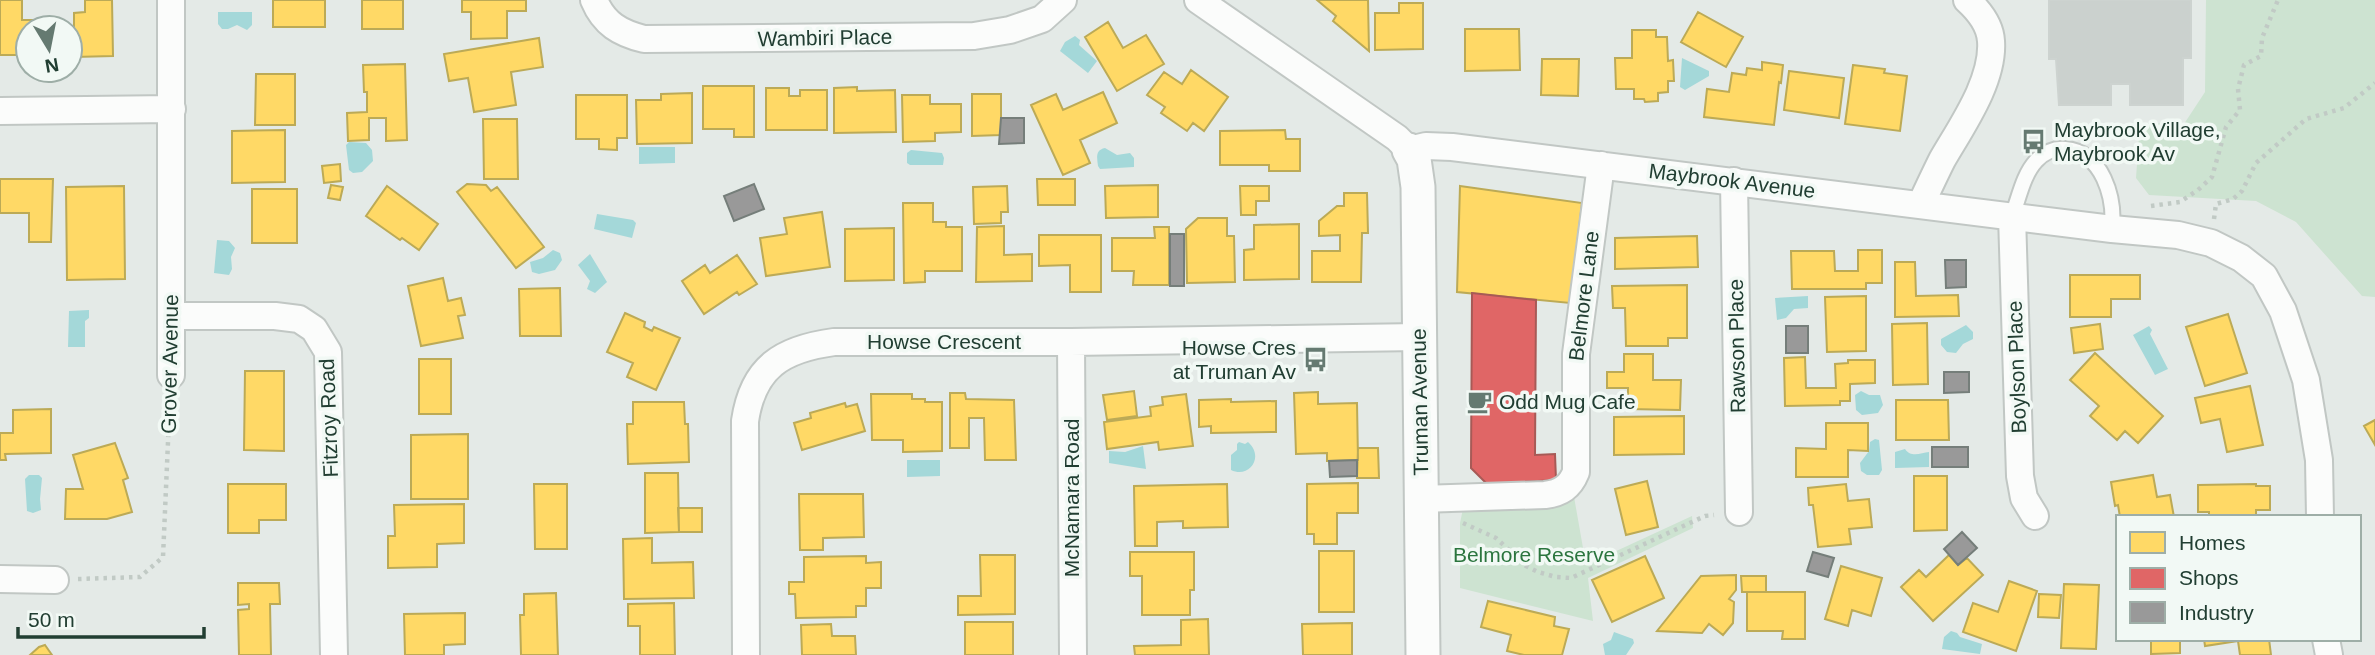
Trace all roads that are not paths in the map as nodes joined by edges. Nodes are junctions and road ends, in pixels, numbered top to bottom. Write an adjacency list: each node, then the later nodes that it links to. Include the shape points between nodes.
1 (171, 0): 6 (street, Grover Avenue)
2 (594, 0): 3 (street, Wambiri Place, via 607,23 644,39 974,36 1042,19)
3 (1063, 0)
4 (1198, 0): 8 (street)
5 (1967, 0): 11 (street, via 1989,30 1989,57 1976,99)
6 (172, 109): 7 (street); 14 (street, Grover Avenue)
7 (0, 111)
8 (1409, 150): 9 (street, Maybrook Avenue, via 1452,147); 15 (street, Truman Avenue, via 1418,187)
9 (1601, 165): 10 (street, Maybrook Avenue); 18 (street, Belmore Lane, via 1576,354 1576,472 1572,481 1563,490 1545,495)
10 (1734, 181): 11 (street, Maybrook Avenue); 19 (street, Rawson Place)
11 (1921, 204): 12 (street, Maybrook Avenue)
12 (2012, 216): 13 (street, Maybrook Avenue); 13 (lane, via 2028,172 2038,159 2060,148 2088,157 2104,178 2114,214); 21 (street, Boylson Place, via 2020,476 2024,498)
13 (2112, 229): 20 (street, Maybrook Avenue, via 2178,235 2217,246 2264,276 2283,311 2306,380 2319,460)
14 (172, 316): 17 (street, Grover Avenue); 24 (street, Fitzroy Road, via 299,319 314,329 328,352)
15 (1419, 337): 16 (street, Howse Crescent); 18 (street, Truman Avenue)
16 (1071, 342): 25 (street, Howse Crescent, via 834,342 807,346 775,363 754,387 745,421); 26 (street, McNamara Road)
17 (171, 375)
18 (1421, 499): 27 (street, Truman Avenue)
19 (1739, 512)
20 (2320, 515)
21 (2035, 516)
22 (0, 579): 23 (street)
23 (55, 580)
24 (334, 655)
25 (746, 655)
26 (1073, 655)
27 (1423, 655)

